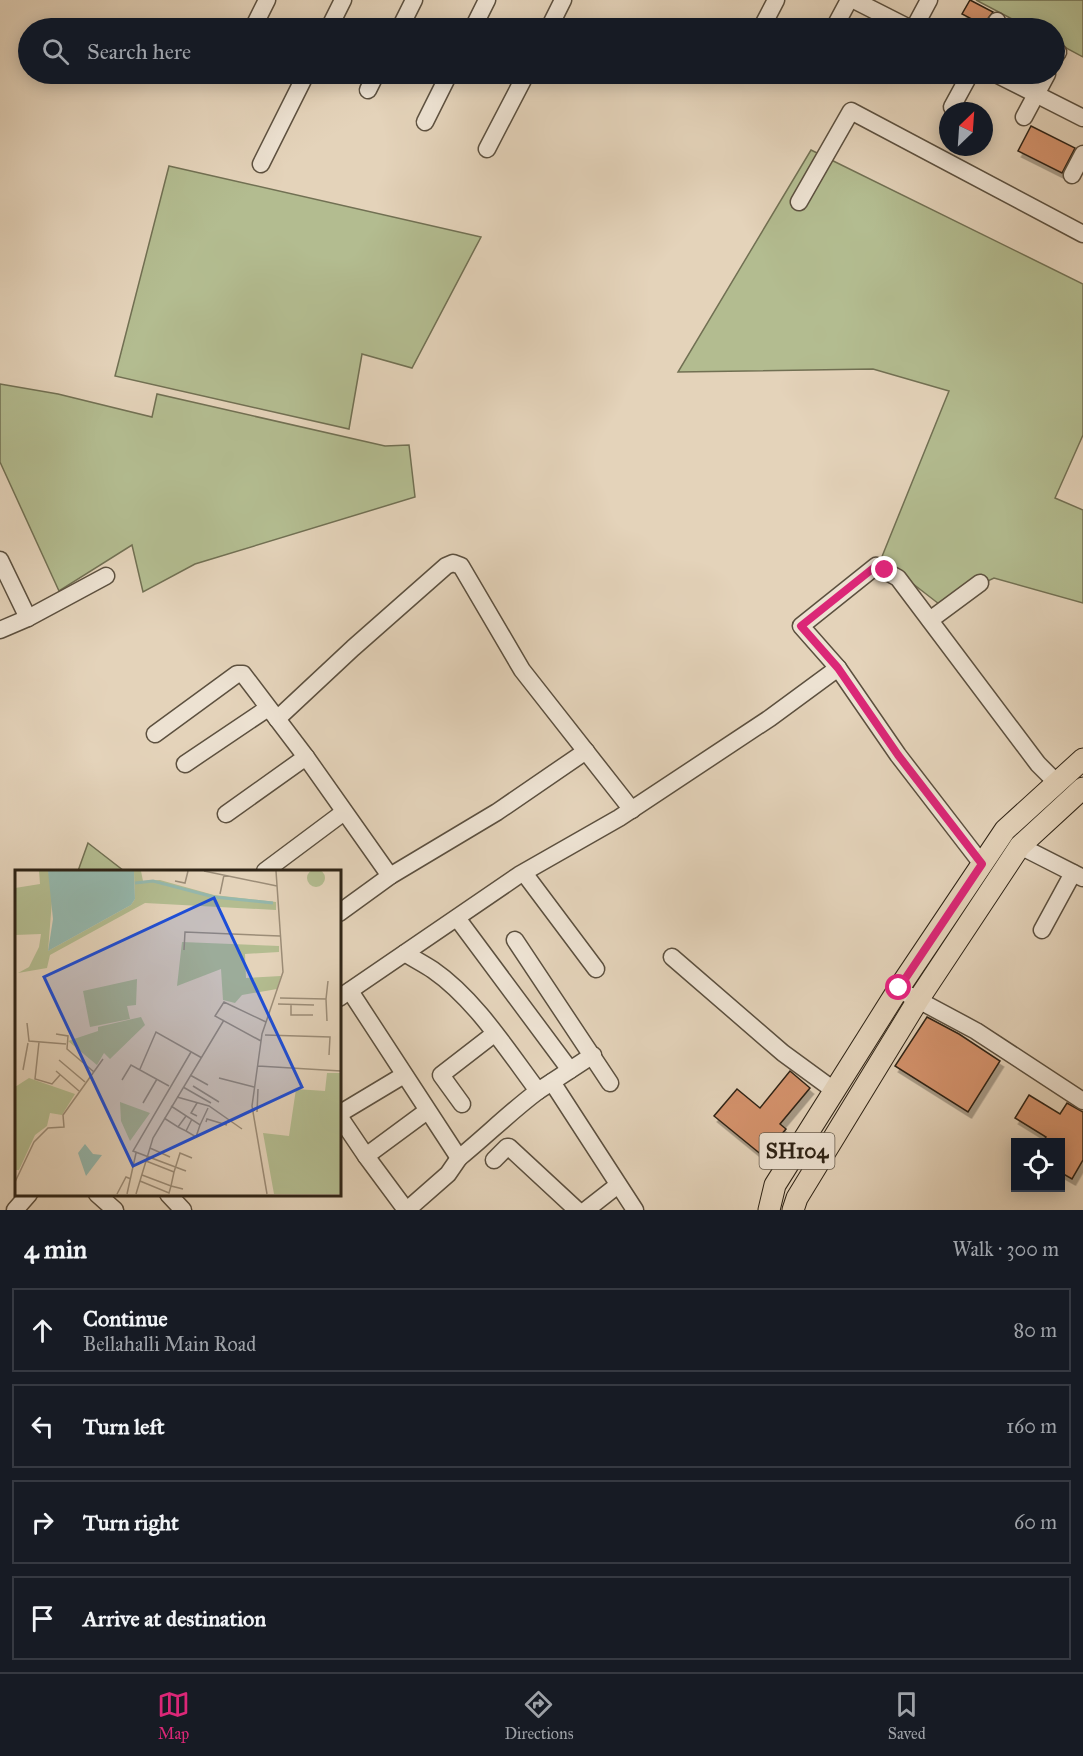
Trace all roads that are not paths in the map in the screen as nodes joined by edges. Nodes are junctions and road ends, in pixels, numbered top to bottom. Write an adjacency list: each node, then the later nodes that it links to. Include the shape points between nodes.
1 (267, 0): 10 (street)
2 (343, 0): 11 (street)
3 (414, 0): 12 (street)
4 (487, 0): 13 (street)
5 (563, 0): 14 (street)
6 (776, 0): 15 (street)
7 (849, 0): 16 (street)
8 (854, 0): 17 (street)
9 (929, 0): 18 (street)
10 (258, 18)
11 (334, 18)
12 (405, 18)
13 (477, 18)
14 (554, 18)
15 (767, 18)
16 (839, 18)
17 (889, 18)
18 (919, 18)
19 (301, 84): 34 (street)
20 (371, 84): 26 (street)
21 (444, 84): 31 (street)
22 (521, 84): 32 (street)
23 (965, 84): 28 (street)
24 (1016, 84): 27 (street)
25 (1042, 84): 27 (street)
26 (368, 90)
27 (1036, 94): 29 (street); 30 (street)
28 (955, 102)
29 (1024, 117)
30 (1083, 118)
31 (425, 122)
32 (487, 149)
33 (1083, 154): 35 (street)
34 (261, 164)
35 (1072, 175)
36 (799, 202): 37 (street, via 851,111)
37 (1083, 234)
38 (0, 560): 41 (street)
39 (106, 576): 41 (street)
40 (980, 583): 42 (street)
41 (28, 618): 43 (street)
42 (930, 620): 44 (street, via 898,578 876,566 801,626); 51 (street, via 1038,764)
43 (0, 630)
44 (838, 668): 53 (street); 57 (street, via 898,755)
45 (272, 714): 46 (street, via 247,677 237,674); 47 (street, via 453,563 460,566 522,670); 48 (street); 50 (street)
46 (155, 734)
47 (586, 751): 53 (street); 61 (street, via 496,812)
48 (306, 757): 54 (street); 55 (street)
49 (1083, 759): 51 (main road, SH104)
50 (185, 764)
51 (1057, 783): 57 (main road, SH104, via 1005,830)
52 (1083, 788): 56 (main road, SH104)
53 (632, 810): 59 (street)
54 (344, 812): 58 (street); 61 (street)
55 (226, 814)
56 (1020, 846): 60 (street); 71 (main road, SH104)
57 (982, 864): 69 (main road, SH104)
58 (266, 870)
59 (524, 873): 63 (street); 68 (street)
60 (1078, 875): 64 (street)
61 (390, 876): 62 (street)
62 (340, 913)
63 (457, 918): 66 (street); 74 (street)
64 (1042, 930)
65 (515, 940): 73 (street)
66 (405, 953): 70 (street); 72 (street, via 434,970)
67 (672, 957): 78 (street, via 783,1053)
68 (596, 969)
69 (899, 988): 71 (street); 78 (main road, SH104)
70 (344, 995): 75 (street)
71 (918, 1000): 79 (street, via 976,1031); 100 (main road, SH104)
72 (494, 1034): 77 (street); 80 (street, via 441,1075)
73 (593, 1055): 74 (street); 76 (street)
74 (570, 1070): 77 (street)
75 (404, 1075): 81 (street); 82 (street)
76 (610, 1083)
77 (545, 1087): 85 (street, via 514,1108); 87 (street)
78 (835, 1091): 99 (main road, SH104, via 776,1185)
79 (1083, 1101)
80 (462, 1104)
81 (428, 1111): 84 (street); 85 (street)
82 (340, 1114)
83 (340, 1117): 84 (street)
84 (366, 1156): 95 (street)
85 (459, 1158): 95 (street, via 448,1174)
86 (494, 1160): 96 (street, via 507,1147)
87 (618, 1185): 97 (street); 98 (street)
88 (27, 1195): 91 (street)
89 (101, 1195): 92 (street); 93 (street)
90 (169, 1195): 94 (street)
91 (15, 1210)
92 (90, 1210)
93 (114, 1210)
94 (183, 1210)
95 (406, 1210)
96 (577, 1210)
97 (586, 1210)
98 (635, 1210)
99 (769, 1210)
100 (793, 1210)

